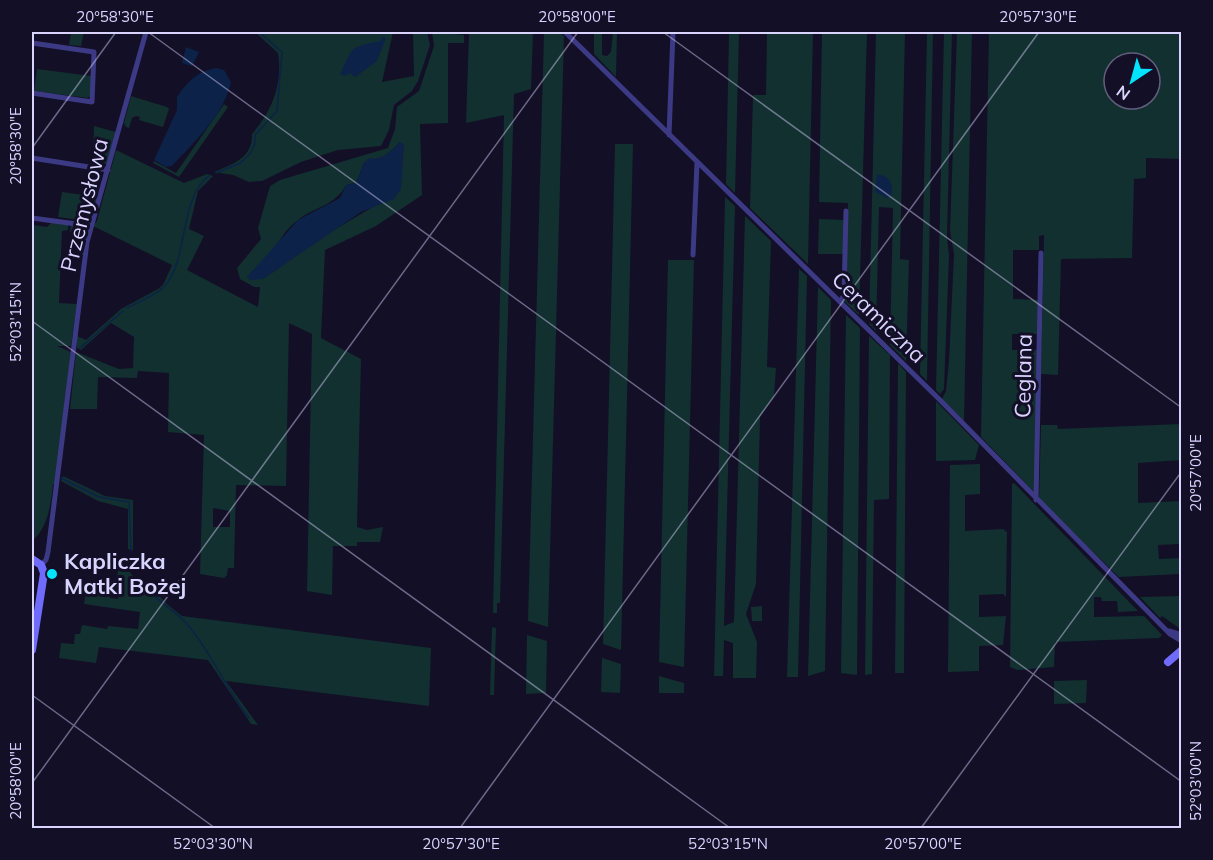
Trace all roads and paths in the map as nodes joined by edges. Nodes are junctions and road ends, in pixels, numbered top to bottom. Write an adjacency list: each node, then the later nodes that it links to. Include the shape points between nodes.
1 (146, 32): 9 (street, Przemysłowa)
2 (564, 32): 6 (street, Ceramiczna)
3 (673, 32): 6 (street)
4 (32, 43): 5 (street, via 94,52 92,102)
5 (32, 93)
6 (669, 135): 8 (street, Ceramiczna)
7 (32, 158): 9 (street)
8 (697, 164): 14 (street); 15 (street, Ceramiczna)
9 (108, 170): 12 (street, Przemysłowa)
10 (846, 211): 15 (street, via 844,296)
11 (32, 218): 12 (street)
12 (91, 226): 18 (street, Przemysłowa, via 48,552)
13 (1041, 253): 16 (street, Ceglana)
14 (693, 255)
15 (840, 302): 16 (street, Ceramiczna)
16 (1036, 500): 19 (street, Ceramiczna)
17 (32, 559): 18 (street)
18 (41, 565): 22 (street, via 44,573)
19 (1167, 630): 20 (street, Ceramiczna); 21 (street, Ceramiczna)
20 (1182, 635)
21 (1182, 641)
22 (32, 650)
23 (1182, 650): 24 (street, via 1168,662)
24 (1182, 656)

